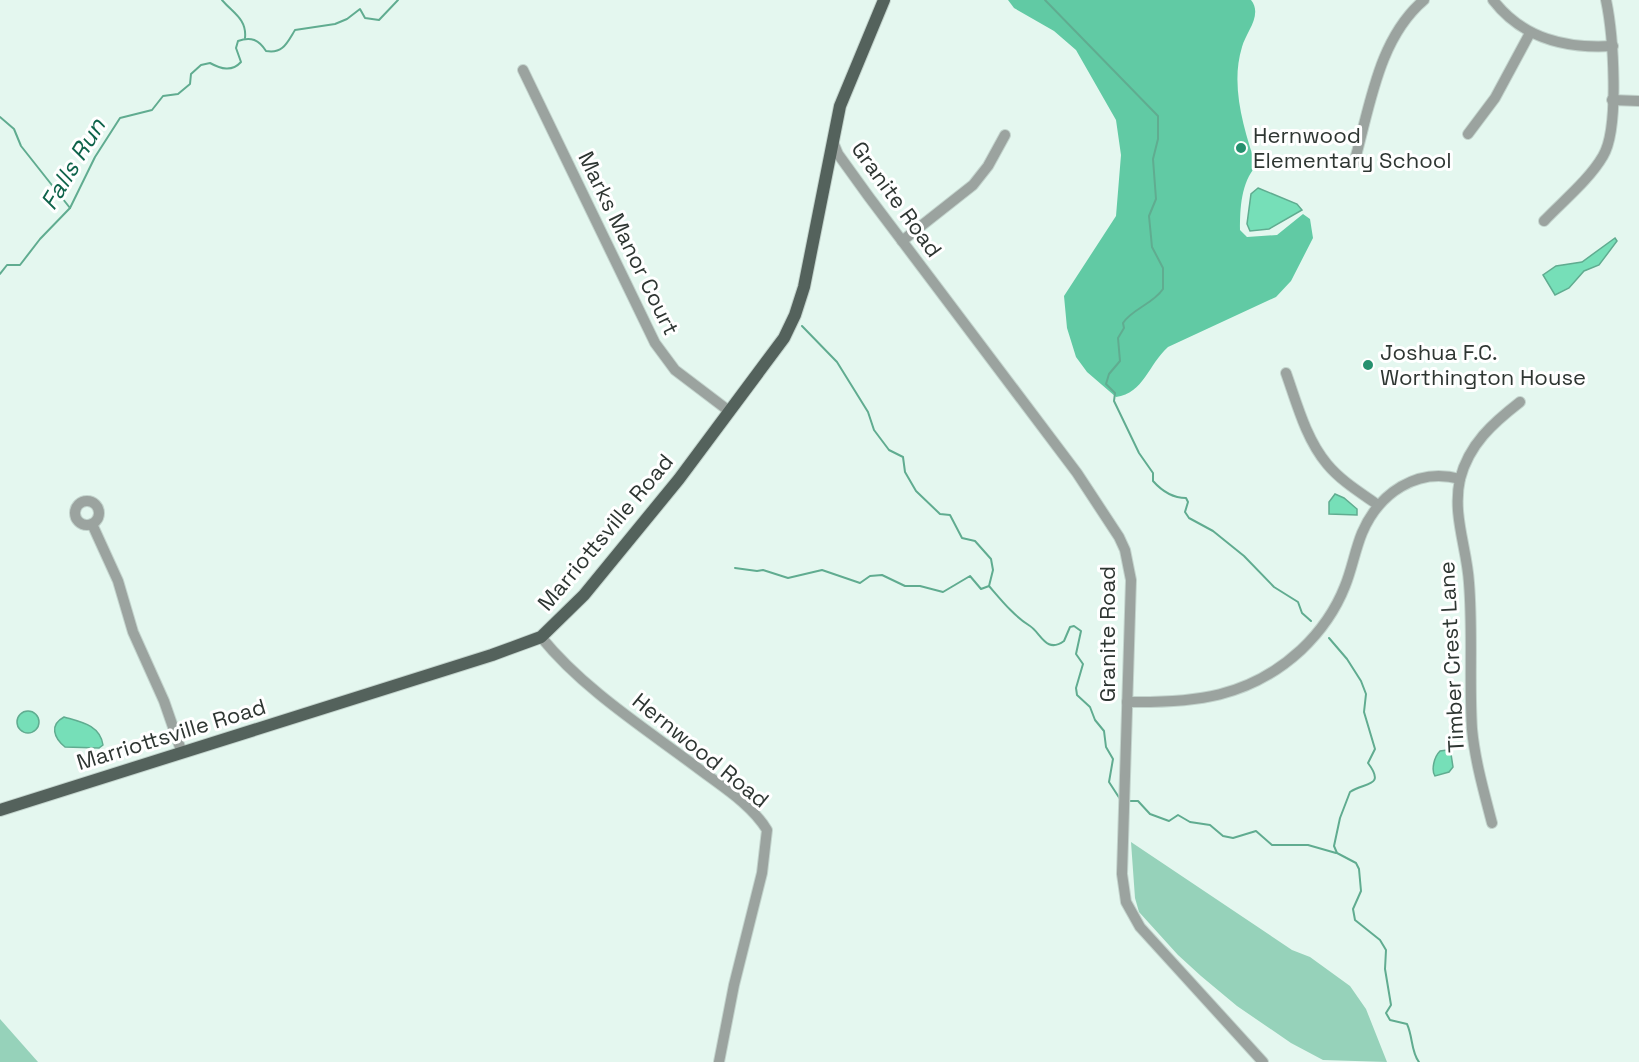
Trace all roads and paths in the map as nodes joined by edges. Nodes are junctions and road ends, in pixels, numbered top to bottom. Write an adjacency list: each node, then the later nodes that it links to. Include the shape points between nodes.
1 (884, 0): 12 (main road, Marriottsville Road, via 840,106)
2 (1425, 0): 13 (street, via 1403,21 1386,52)
3 (1494, 0): 5 (street, via 1507,16)
4 (1606, 0): 6 (street)
5 (1530, 33): 6 (street, via 1570,46); 10 (street, via 1495,98)
6 (1612, 46): 8 (street)
7 (523, 70): 18 (street, Marks Manor Court, via 655,343 675,370)
8 (1612, 100): 9 (street); 14 (street, via 1611,136 1605,154)
9 (1639, 101)
10 (1468, 134)
11 (1005, 135): 15 (street, via 973,185)
12 (833, 142): 15 (street, Granite Road); 18 (main road, Marriottsville Road, via 795,315 779,345)
13 (1354, 163)
14 (1544, 222)
15 (902, 241): 23 (street, Granite Road, via 1071,465 1125,550 1131,580)
16 (1286, 373): 20 (street, via 1308,433 1323,459)
17 (1520, 402): 19 (street, Timber Crest Lane, via 1479,439)
18 (729, 411): 22 (main road, Marriottsville Road, via 606,570)
19 (1460, 479): 20 (street, via 1440,475 1419,478 1396,489); 26 (street, Timber Crest Lane, via 1457,508 1470,594 1472,731)
20 (1378, 505): 23 (street, via 1361,536 1351,572 1335,606 1313,637 1286,663 1247,686 1211,698 1173,703)
21 (92, 524): 24 (street, via 115,573 130,623)
22 (541, 637): 24 (main road, Marriottsville Road); 27 (street, Hernwood Road, via 599,693 727,790 767,831 762,873)
23 (1127, 702): 28 (street, Granite Road, via 1122,874 1126,902 1153,942)
24 (182, 753): 25 (main road, Marriottsville Road)
25 (0, 810)
26 (1492, 823)
27 (719, 1062)
28 (1263, 1062)

